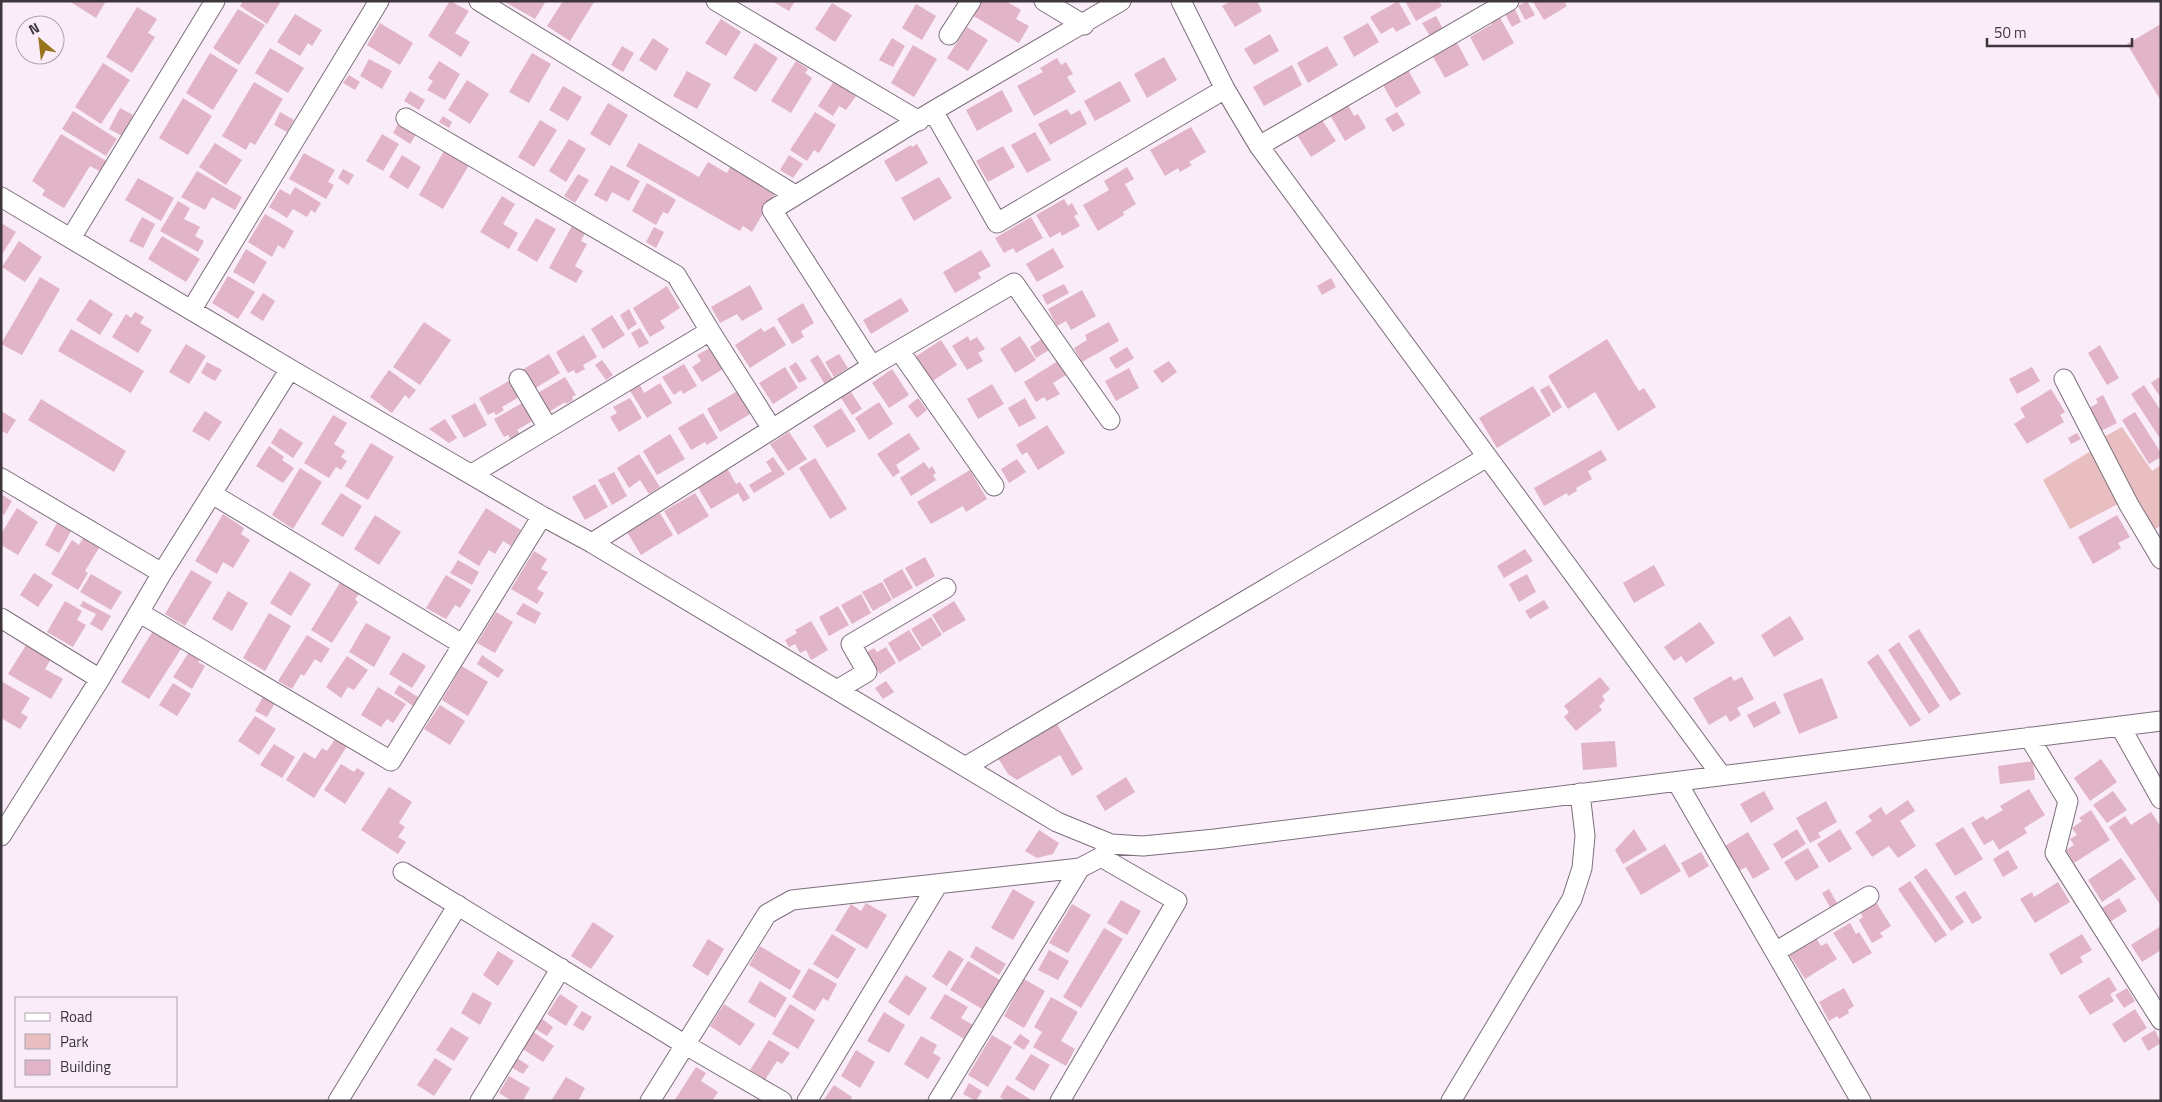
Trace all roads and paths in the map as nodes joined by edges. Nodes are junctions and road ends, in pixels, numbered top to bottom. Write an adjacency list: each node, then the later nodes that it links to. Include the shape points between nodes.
1 (216, 1): 18 (street)
2 (379, 1): 19 (street)
3 (479, 1): 16 (street)
4 (716, 1): 13 (street)
5 (970, 1): 11 (street)
6 (1044, 1): 10 (street)
7 (1122, 1): 10 (street)
8 (1181, 1): 12 (street)
9 (1509, 1): 15 (street)
10 (1084, 24): 13 (street)
11 (949, 35)
12 (1226, 88): 13 (street, via 997,222); 15 (street)
13 (926, 116): 16 (street)
14 (406, 118): 20 (street, via 676,275)
15 (1260, 146): 29 (street)
16 (795, 195): 22 (street, via 772,210)
17 (1, 197): 18 (street)
18 (72, 238): 19 (street)
19 (192, 309): 23 (street)
20 (710, 332): 27 (street); 28 (street)
21 (899, 350): 22 (street); 26 (street, via 1014,284); 32 (street)
22 (872, 366): 28 (street)
23 (290, 369): 30 (street); 33 (street)
24 (519, 379): 27 (street)
25 (2064, 379): 36 (street, via 2128,505)
26 (1110, 420)
27 (548, 428): 30 (street)
28 (772, 429): 35 (street)
29 (1487, 457): 47 (street); 48 (street)
30 (472, 474): 34 (street)
31 (1, 478): 37 (street)
32 (994, 486)
33 (212, 494): 37 (street); 41 (street)
34 (542, 516): 35 (street); 41 (street)
35 (592, 543): 43 (street)
36 (2161, 559)
37 (162, 573): 39 (street)
38 (946, 588): 43 (street, via 851,644 867,672)
39 (140, 613): 41 (street, via 391,761); 42 (street)
40 (1, 618): 42 (street)
41 (462, 644)
42 (100, 679): 52 (street)
43 (837, 690): 47 (street)
44 (2161, 721): 45 (street)
45 (2120, 726): 46 (street); 51 (street)
46 (2030, 737): 48 (street); 61 (street, via 2068,801 2055,852)
47 (965, 767): 53 (street)
48 (1721, 776): 49 (street)
49 (1676, 782): 50 (street); 59 (street)
50 (1580, 793): 53 (street); 70 (street, via 1585,836 1582,868 1572,899)
51 (2161, 799)
52 (4, 827)
53 (1106, 850): 54 (street); 69 (street, via 1177,901)
54 (1080, 868): 56 (street); 68 (street)
55 (404, 872): 58 (street)
56 (938, 884): 62 (street, via 792,900 780,905 767,914); 67 (street)
57 (1869, 896): 59 (street)
58 (458, 906): 60 (street); 63 (street)
59 (1775, 952): 71 (street)
60 (561, 968): 62 (street); 64 (street)
61 (2161, 1020)
62 (684, 1044): 65 (street); 66 (street)
63 (338, 1101)
64 (480, 1101)
65 (650, 1101)
66 (782, 1101)
67 (807, 1101)
68 (938, 1101)
69 (1060, 1101)
70 (1451, 1101)
71 (1861, 1101)

